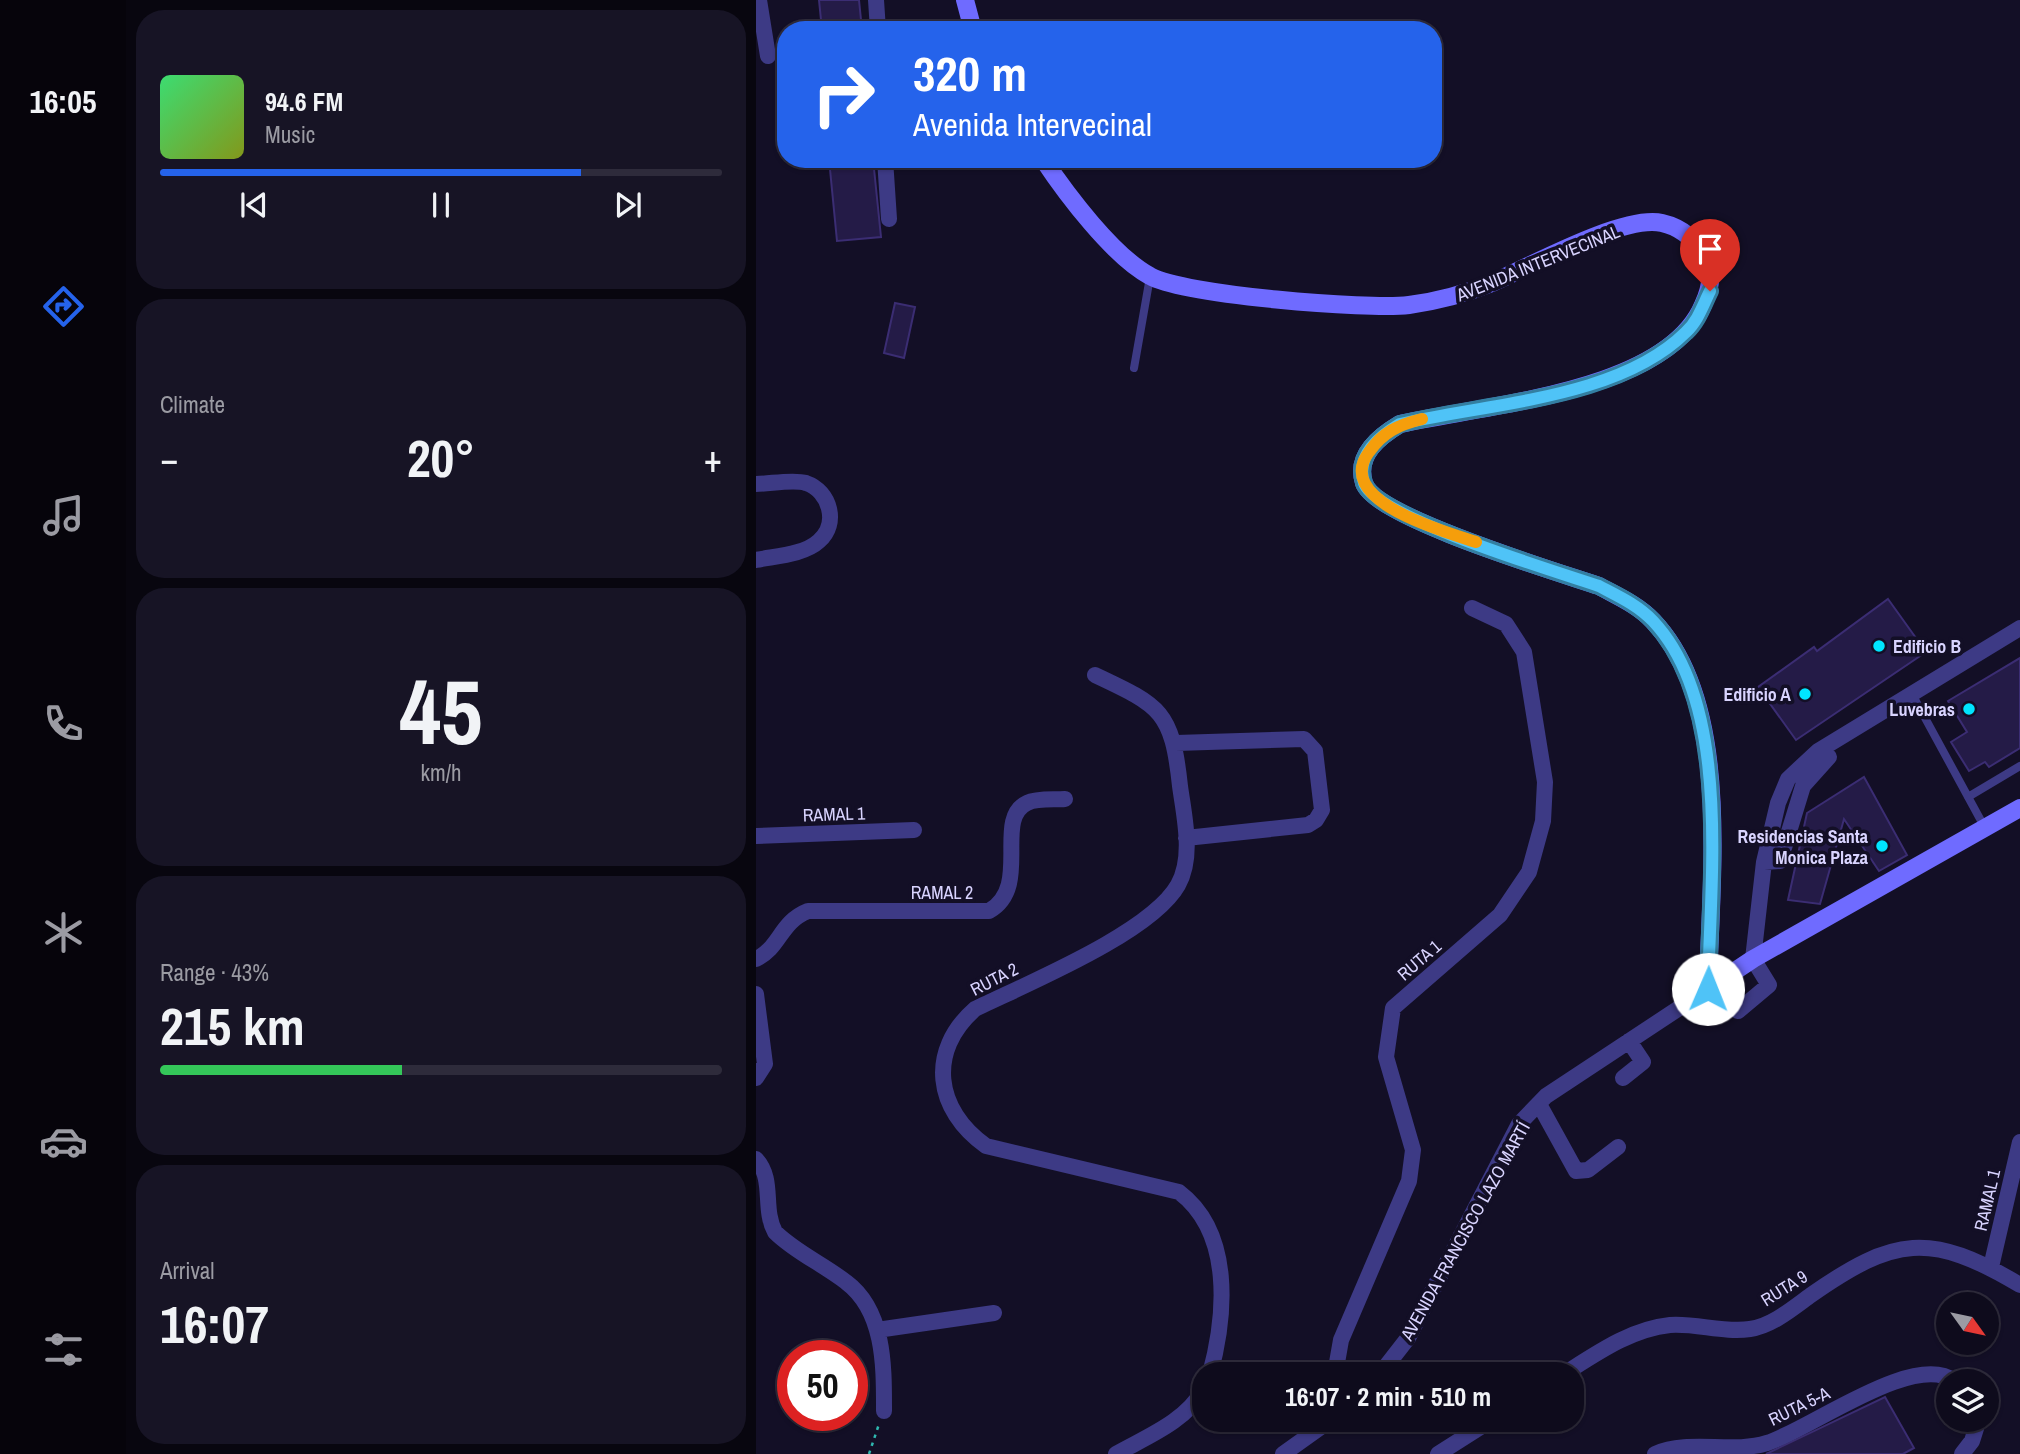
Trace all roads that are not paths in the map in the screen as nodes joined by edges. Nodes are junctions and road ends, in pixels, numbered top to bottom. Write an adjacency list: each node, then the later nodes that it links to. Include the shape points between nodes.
1 (759, 0): 6 (street)
2 (876, 0): 4 (street)
3 (965, 0): 5 (main road)
4 (877, 21)
5 (971, 21)
6 (768, 56)
7 (885, 168): 9 (street)
8 (1050, 168): 10 (main road, AVENIDA INTERVECINAL, via 1120,254)
9 (888, 219)
10 (1150, 277): 11 (lane); 31 (main road, AVENIDA INTERVECINAL, via 1172,285 1254,295 1406,306 1462,294 1599,235 1647,222 1688,234 1700,247 1710,268 1710,291 1688,331 1673,344 1627,370 1553,396 1400,424 1380,436 1365,457 1363,471 1371,493 1406,517 1599,586 1652,620 1673,647 1698,706 1708,749)
11 (1134, 368)
12 (756, 484): 13 (street, via 805,483 821,493 831,508 830,523 820,541 802,550)
13 (756, 560)
14 (1472, 608): 46 (street, RUTA 1, via 1506,624 1524,652 1545,782 1543,821 1529,872 1500,915 1393,1008 1386,1057 1413,1150 1409,1181 1341,1339)
15 (2020, 628): 17 (street)
16 (1095, 675): 18 (street, RUTA 2, via 1153,705 1164,716)
17 (1912, 694): 21 (lane); 28 (street, via 1818,751 1795,771 1778,803)
18 (1176, 743): 27 (street, RUTA 2); 27 (street, via 1304,739 1315,751 1320,798 1320,815 1308,825)
19 (1829, 757): 28 (street, via 1803,786 1780,861)
20 (2020, 766): 21 (lane)
21 (1968, 797): 24 (lane)
22 (1065, 799): 29 (street, RAMAL 2, via 1030,802 1019,809 1010,887 1006,898 989,911 808,911 794,917)
23 (2020, 808): 24 (main road, AVENIDA FRANCISCO LAZO MARTÍ)
24 (1985, 828): 30 (main road, AVENIDA FRANCISCO LAZO MARTÍ)
25 (914, 830): 26 (street, RAMAL 1)
26 (756, 836)
27 (1186, 838): 45 (street, RUTA 2, via 1184,867 1167,899 1115,939 975,1009 957,1025 946,1049 942,1075 951,1110 967,1133 986,1146 1179,1192 1196,1205 1213,1241 1223,1288)
28 (1764, 862): 30 (street)
29 (756, 959)
30 (1753, 960): 31 (main road, AVENIDA FRANCISCO LAZO MARTÍ); 33 (street, via 1769,985)
31 (1708, 989): 34 (street, AVENIDA FRANCISCO LAZO MARTÍ)
32 (756, 994): 35 (street, via 765,1064)
33 (1738, 1011)
34 (1629, 1041): 36 (street, via 1643,1062); 37 (street, AVENIDA FRANCISCO LAZO MARTÍ)
35 (756, 1078)
36 (1623, 1079)
37 (1539, 1104): 39 (street, via 1576,1171 1588,1170); 47 (street, AVENIDA FRANCISCO LAZO MARTÍ, via 1519,1124 1408,1338)
38 (2020, 1142): 41 (street, RAMAL 1)
39 (1618, 1147)
40 (756, 1159): 44 (street, via 766,1175 770,1223 775,1232 848,1283 867,1304)
41 (1991, 1267): 42 (street, RUTA 9); 48 (street, RUTA 9, via 1947,1250 1919,1247 1885,1252 1854,1265 1781,1316 1751,1329 1670,1325 1616,1340)
42 (2020, 1285)
43 (994, 1313): 44 (street)
44 (877, 1330): 51 (street)
45 (1213, 1362)
46 (1337, 1362)
47 (1389, 1362)
48 (1582, 1362)
49 (1936, 1375): 58 (street, RUTA 5-A, via 1897,1380 1766,1444)
50 (1192, 1408): 55 (street)
51 (884, 1412)
52 (1313, 1432): 56 (street)
53 (1473, 1432): 57 (street)
54 (1975, 1432): 59 (street)
55 (1116, 1454)
56 (1283, 1454)
57 (1438, 1454)
58 (1655, 1454)
59 (1962, 1454)

